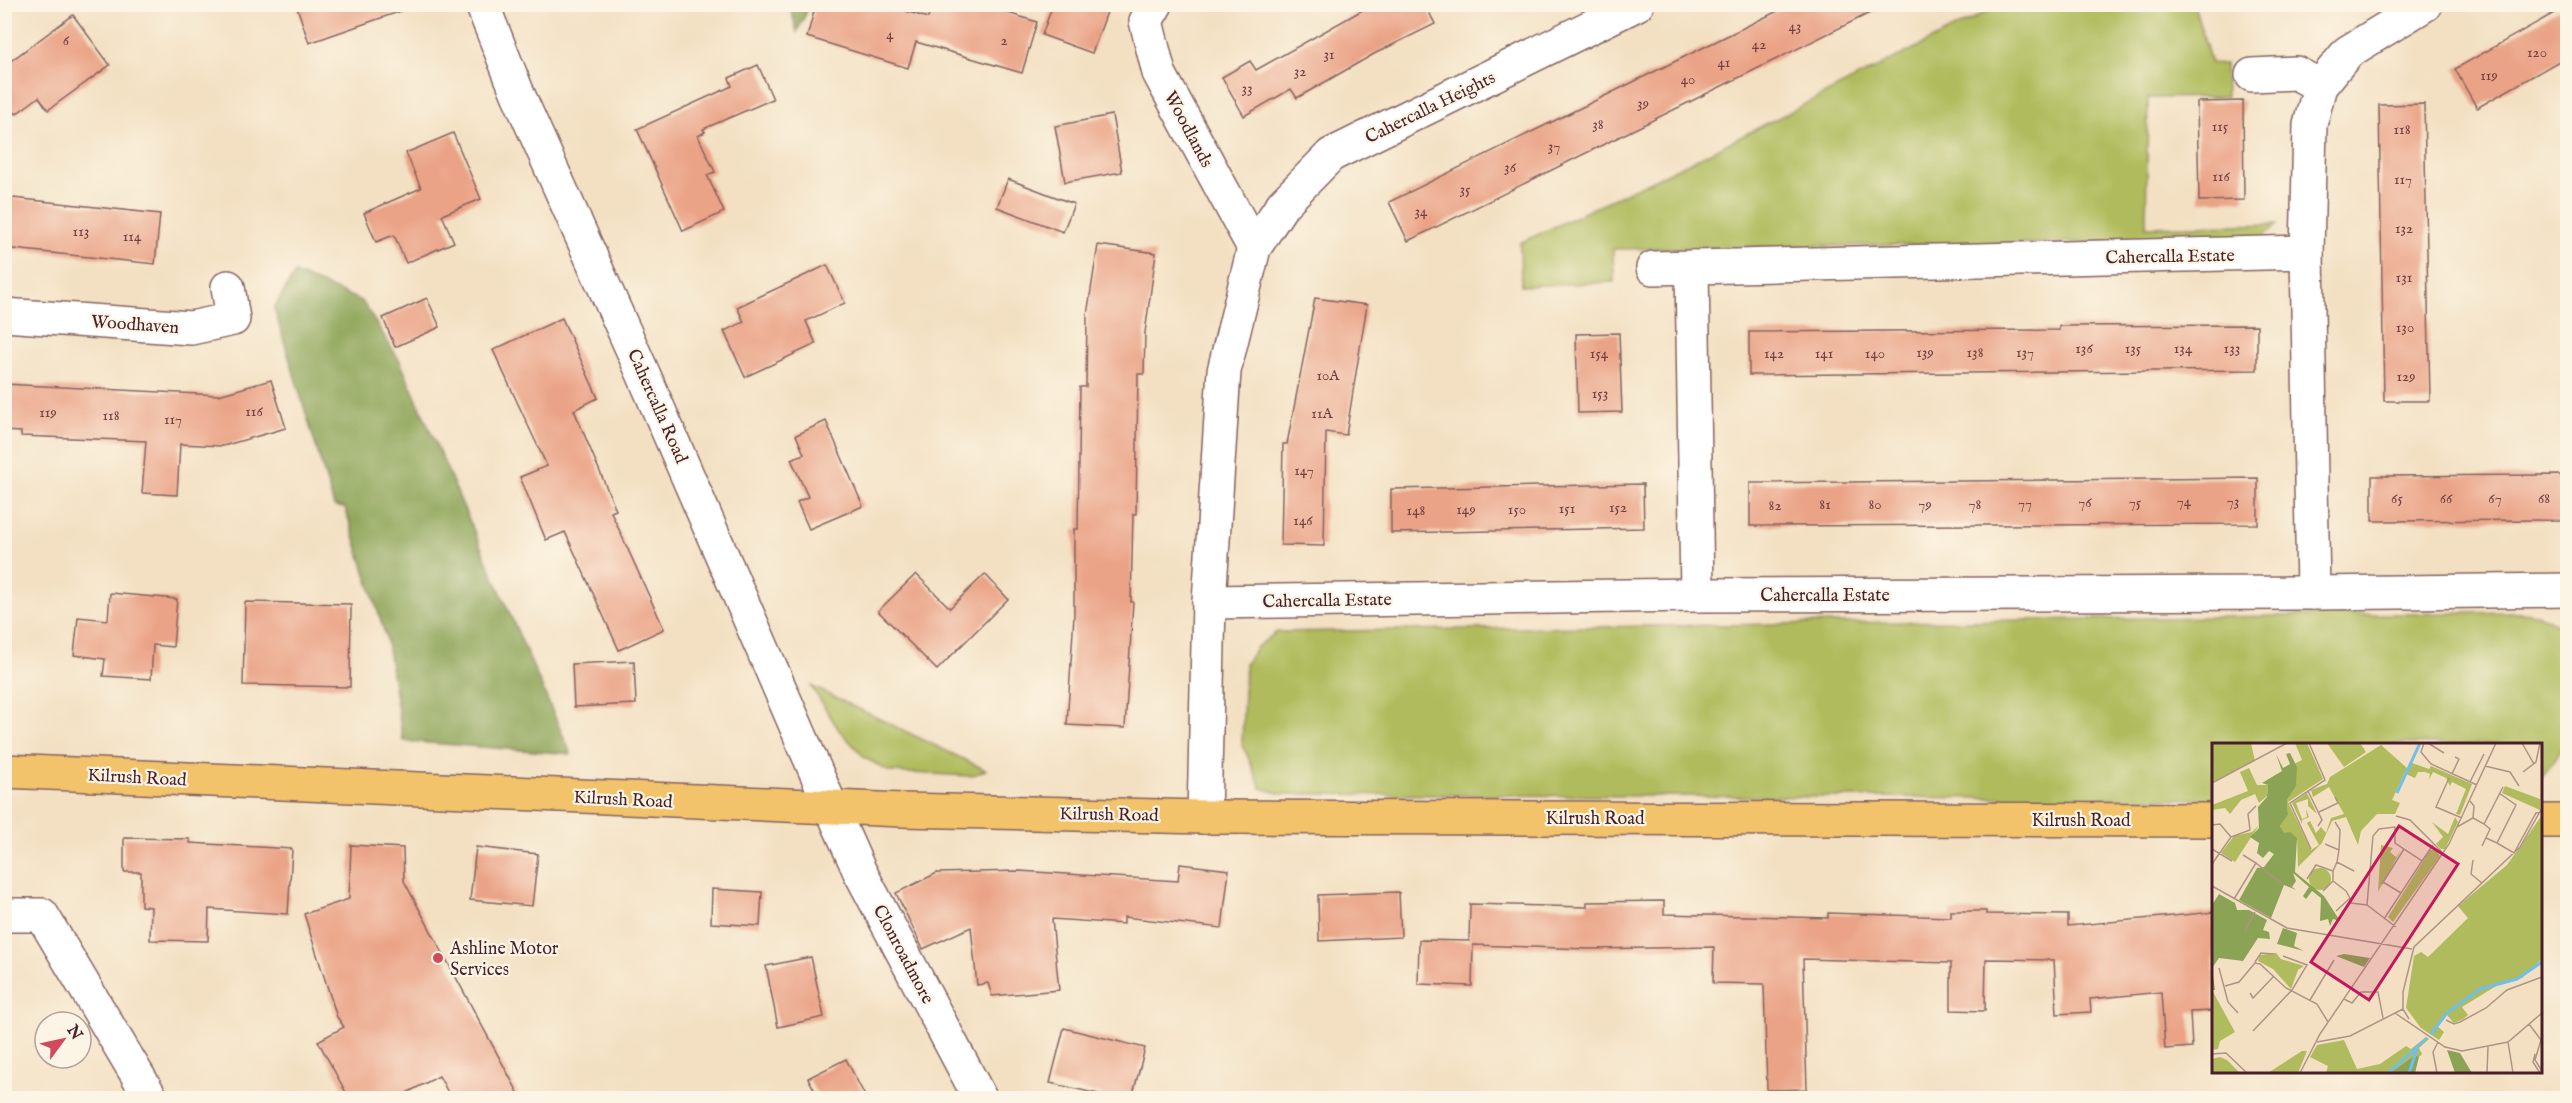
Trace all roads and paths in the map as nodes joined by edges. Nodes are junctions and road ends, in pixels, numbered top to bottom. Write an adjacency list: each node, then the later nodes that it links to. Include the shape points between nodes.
1 (482, 4): 18 (street, Cahercalla Road)
2 (1156, 4): 7 (street, Woodlands, via 1146,21 1159,73)
3 (1637, 4): 7 (street, Cahercalla Heights, via 1331,155 1283,204)
4 (2426, 4): 6 (street, via 2348,52)
5 (2252, 75): 6 (street, via 2295,73)
6 (2320, 86): 8 (street, via 2310,125)
7 (1254, 248): 16 (street, via 1224,371)
8 (2307, 252): 9 (street, Cahercalla Estate); 14 (street)
9 (1692, 267): 10 (street, Cahercalla Estate); 15 (street)
10 (1653, 268)
11 (228, 287): 12 (street, Woodhaven, via 233,319 191,328)
12 (4, 315)
13 (2568, 590): 14 (street, Cahercalla Estate)
14 (2313, 593): 15 (street, Cahercalla Estate)
15 (1697, 596): 16 (street, Cahercalla Estate)
16 (1209, 602): 19 (street)
17 (4, 771): 18 (main road, Kilrush Road)
18 (832, 809): 19 (main road, Kilrush Road); 25 (street, Clonroadmore, via 859,870)
19 (1204, 817): 20 (main road, Kilrush Road)
20 (2212, 820)
21 (2542, 821): 22 (main road)
22 (2568, 821)
23 (4, 915): 24 (street, via 42,915)
24 (151, 1098)
25 (980, 1098)

